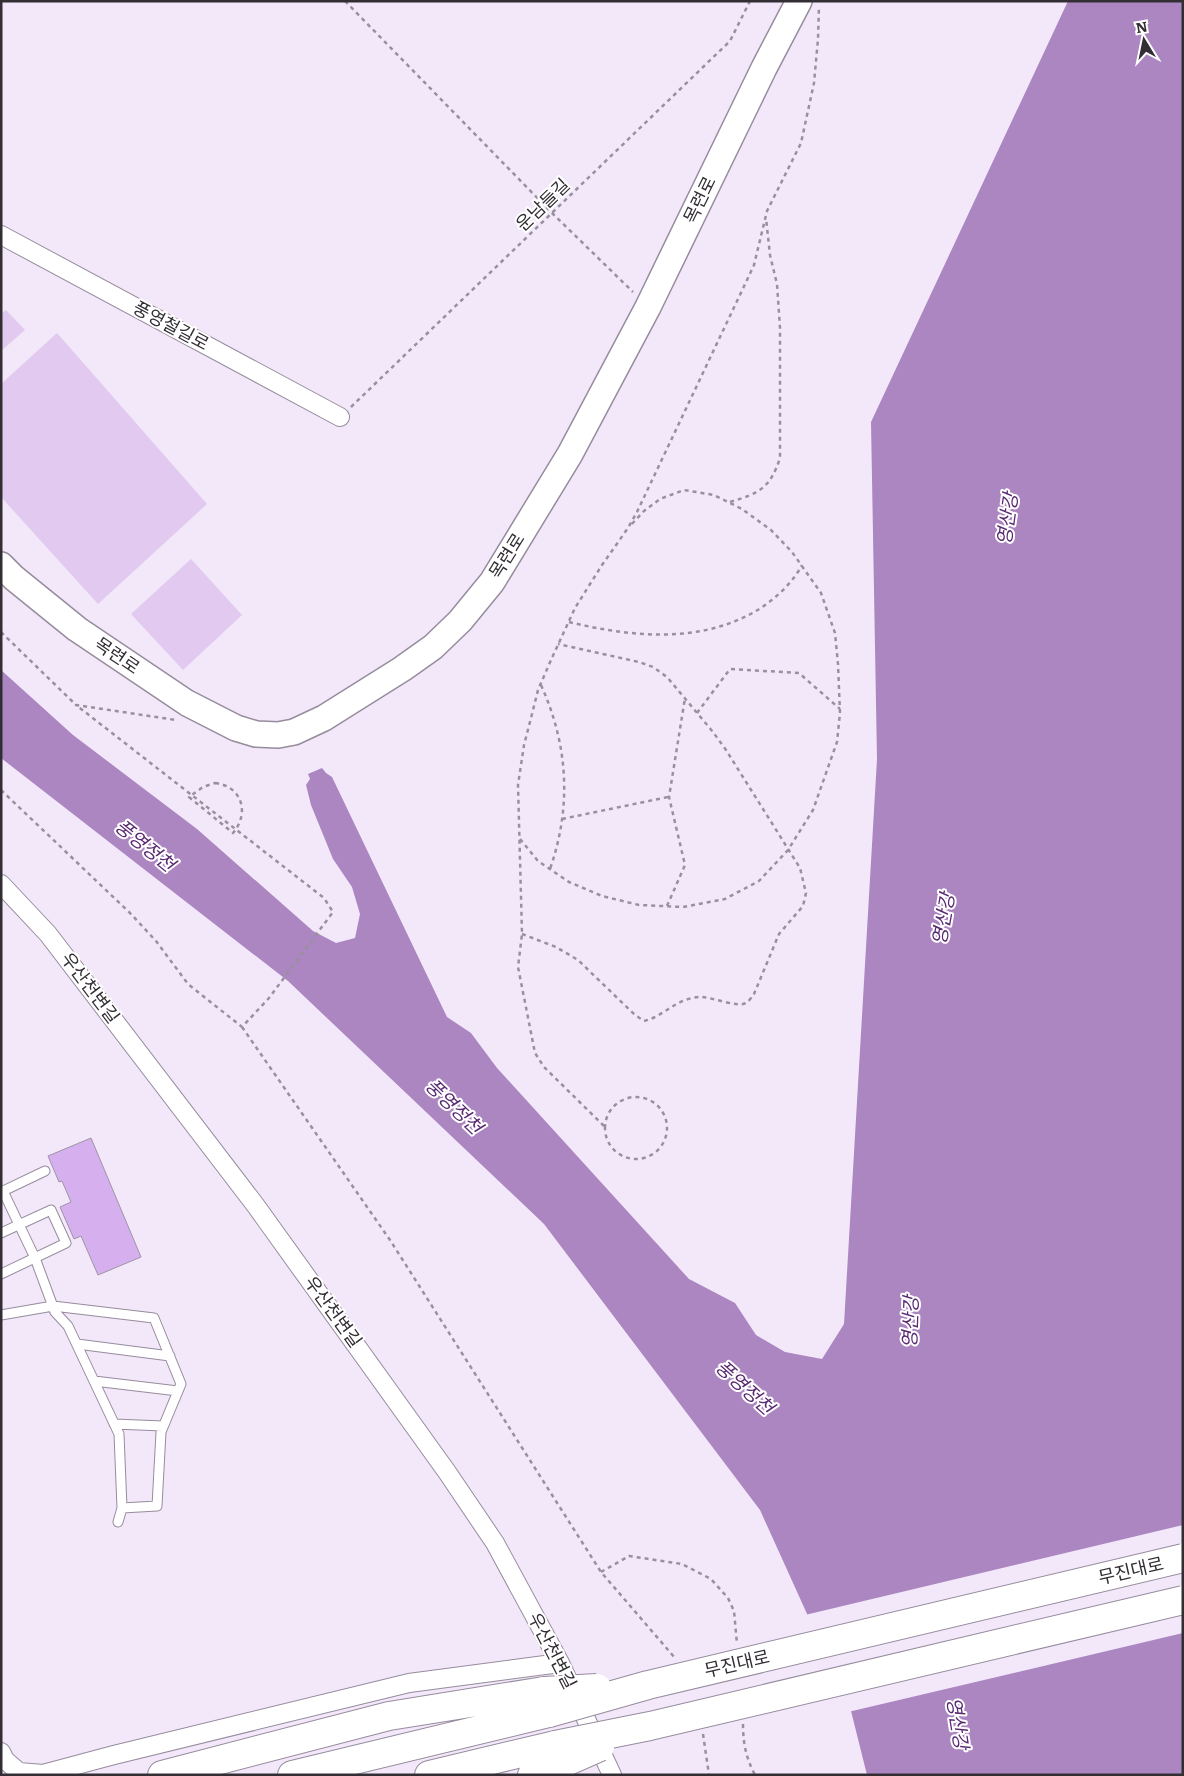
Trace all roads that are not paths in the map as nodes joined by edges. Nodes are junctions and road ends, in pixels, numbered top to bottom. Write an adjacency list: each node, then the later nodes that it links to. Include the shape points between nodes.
1 (799, 1): 4 (street, 목련로, via 648,307 570,454 492,582 460,621 433,647 402,669 324,718 294,732 256,734 187,703 77,629)
2 (1, 235): 3 (street, 풍영철길로)
3 (340, 417)
4 (1, 565)
5 (1, 884): 24 (street, 우산천변길, via 54,942 256,1206 447,1472 494,1543)
6 (45, 1171): 7 (lane)
7 (2, 1191): 8 (lane)
8 (20, 1225): 9 (lane); 10 (lane); 10 (lane, via 51,1210 66,1244)
9 (1, 1233)
10 (36, 1258): 11 (lane); 12 (lane)
11 (1, 1274)
12 (53, 1306): 13 (lane); 14 (lane); 15 (lane, via 154,1318)
13 (1, 1316)
14 (77, 1344): 15 (lane); 16 (lane)
15 (170, 1356): 17 (lane, via 181,1384)
16 (94, 1381): 17 (lane); 18 (lane)
17 (178, 1391): 19 (lane)
18 (114, 1424): 19 (lane); 20 (lane, via 119,1434)
19 (163, 1426): 20 (lane, via 157,1506)
20 (122, 1508): 21 (lane)
21 (118, 1522)
22 (1183, 1558): 25 (highway, 무진대로, bridge, via 648,1685)
23 (1183, 1600): 27 (highway, bridge, via 650,1726)
24 (560, 1663): 26 (street, via 409,1683 43,1774 19,1772); 28 (street, 우산천변길)
25 (547, 1702): 29 (highway, via 389,1716); 30 (highway)
26 (1, 1752)
27 (557, 1755): 31 (highway); 32 (highway)
28 (607, 1773)
29 (162, 1775)
30 (292, 1775)
31 (429, 1775)
32 (532, 1775)

